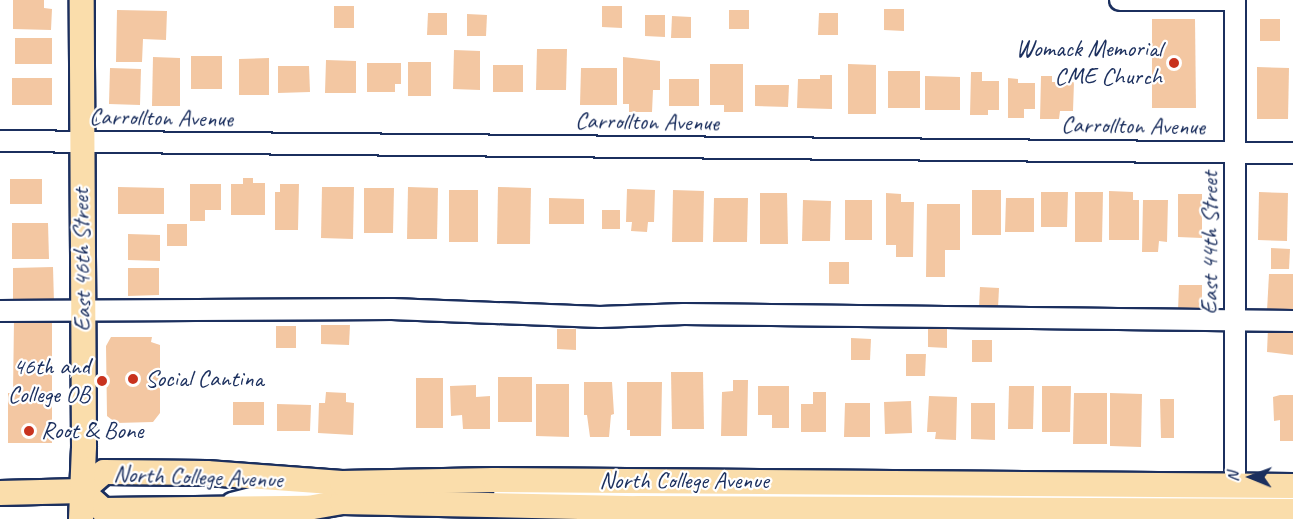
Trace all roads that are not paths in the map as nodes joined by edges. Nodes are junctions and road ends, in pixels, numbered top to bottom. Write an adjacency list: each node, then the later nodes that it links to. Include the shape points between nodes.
1 (82, 0): 6 (main road, East 46th Street)
2 (1120, 0): 3 (street)
3 (1228, 0)
4 (1235, 0): 7 (street, East 44th Street)
5 (0, 141): 6 (street, Carrollton Avenue)
6 (81, 142): 7 (street, Carrollton Avenue); 9 (main road, East 46th Street)
7 (1235, 153): 8 (street, Carrollton Avenue); 11 (street, East 44th Street)
8 (1293, 153)
9 (83, 310): 10 (street); 11 (street, via 392,309 600,317 684,314); 16 (main road, East 46th Street)
10 (0, 311)
11 (1235, 320): 12 (street); 14 (street, East 44th Street)
12 (1293, 321)
13 (207, 473): 14 (main road, North College Avenue, via 342,483 446,480); 16 (main road, North College Avenue, via 104,472); 17 (street)
14 (1236, 486): 15 (main road, North College Avenue)
15 (1293, 486)
16 (82, 491): 18 (main road, North College Avenue); 21 (main road, North College Avenue, via 103,510); 24 (main road, East 46th Street)
17 (274, 492): 19 (street, North College Avenue); 21 (street)
18 (0, 493)
19 (1293, 498)
20 (1293, 511): 23 (main road, North College Avenue)
21 (199, 512): 22 (main road, North College Avenue)
22 (309, 514): 23 (main road, North College Avenue, via 342,502)
23 (1235, 515)
24 (81, 519)

